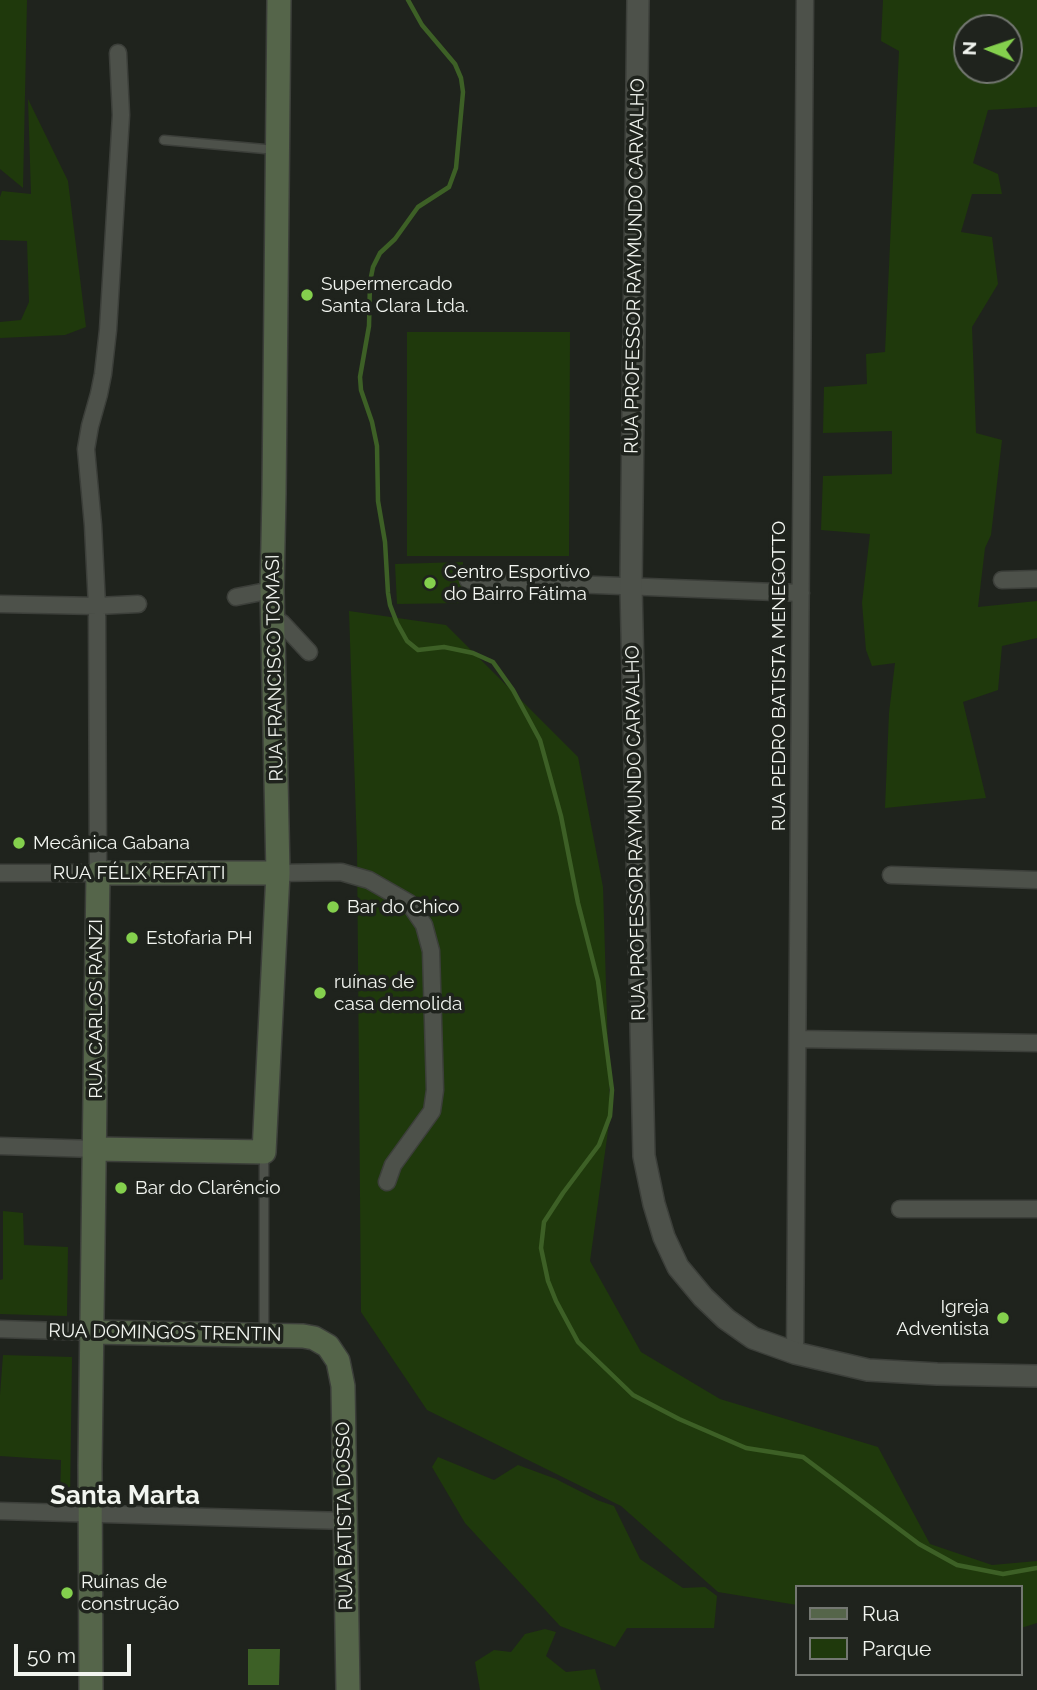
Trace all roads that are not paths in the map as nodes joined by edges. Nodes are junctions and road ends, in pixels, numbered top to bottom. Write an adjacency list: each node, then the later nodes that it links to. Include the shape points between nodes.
1 (279, 0): 6 (main road, RUA FRANCISCO TOMASI)
2 (638, 0): 10 (street, RUA PROFESSOR RAYMUNDO CARVALHO)
3 (805, 0): 12 (street, RUA PEDRO BATISTA MENEGOTTO)
4 (118, 53): 16 (street, RUA CARLOS RANZI, via 121,115 108,330 86,449)
5 (164, 140): 6 (lane)
6 (278, 150): 11 (main road, RUA FRANCISCO TOMASI)
7 (1037, 579): 9 (street)
8 (468, 580): 10 (street)
9 (1002, 580)
10 (631, 586): 12 (street); 36 (street, RUA PROFESSOR RAYMUNDO CARVALHO, via 644,1156 654,1204 678,1267 703,1297 752,1338)
11 (272, 590): 13 (street); 17 (main road, RUA FRANCISCO TOMASI)
12 (801, 593): 24 (street, RUA PEDRO BATISTA MENEGOTTO)
13 (236, 597)
14 (0, 604): 16 (street)
15 (138, 604): 16 (street)
16 (97, 606): 20 (street, RUA CARLOS RANZI)
17 (272, 616): 18 (street); 21 (main road, RUA FRANCISCO TOMASI)
18 (309, 652)
19 (0, 873): 20 (street, RUA FÉLIX REFATTI)
20 (98, 873): 21 (main road, RUA FÉLIX REFATTI); 27 (main road, RUA CARLOS RANZI)
21 (278, 873): 28 (main road, RUA FRANCISCO TOMASI); 29 (street, via 341,872 369,880 410,903 424,925 431,951 432,1111 393,1165)
22 (891, 875): 23 (street)
23 (1037, 880)
24 (798, 1039): 25 (street); 36 (street, RUA PEDRO BATISTA MENEGOTTO)
25 (1037, 1043)
26 (0, 1146): 27 (street)
27 (95, 1149): 28 (main road); 33 (main road, RUA CARLOS RANZI)
28 (264, 1152): 34 (lane, RUA FRANCISCO TOMASI)
29 (387, 1182)
30 (900, 1209): 31 (street)
31 (1037, 1209)
32 (0, 1329): 33 (street, RUA DOMINGOS TRENTIN)
33 (92, 1332): 34 (main road, RUA DOMINGOS TRENTIN); 39 (main road, RUA CARLOS RANZI)
34 (264, 1335): 35 (main road, RUA DOMINGOS TRENTIN, via 303,1336)
35 (328, 1346): 40 (main road, RUA BATISTA DOSSO, via 338,1361 343,1386)
36 (795, 1353): 37 (street, RUA PROFESSOR RAYMUNDO CARVALHO, via 868,1370)
37 (1037, 1376)
38 (0, 1511): 39 (street)
39 (90, 1514): 40 (street); 41 (main road, RUA CARLOS RANZI)
40 (346, 1521): 42 (main road, RUA BATISTA DOSSO)
41 (91, 1690)
42 (348, 1690)

